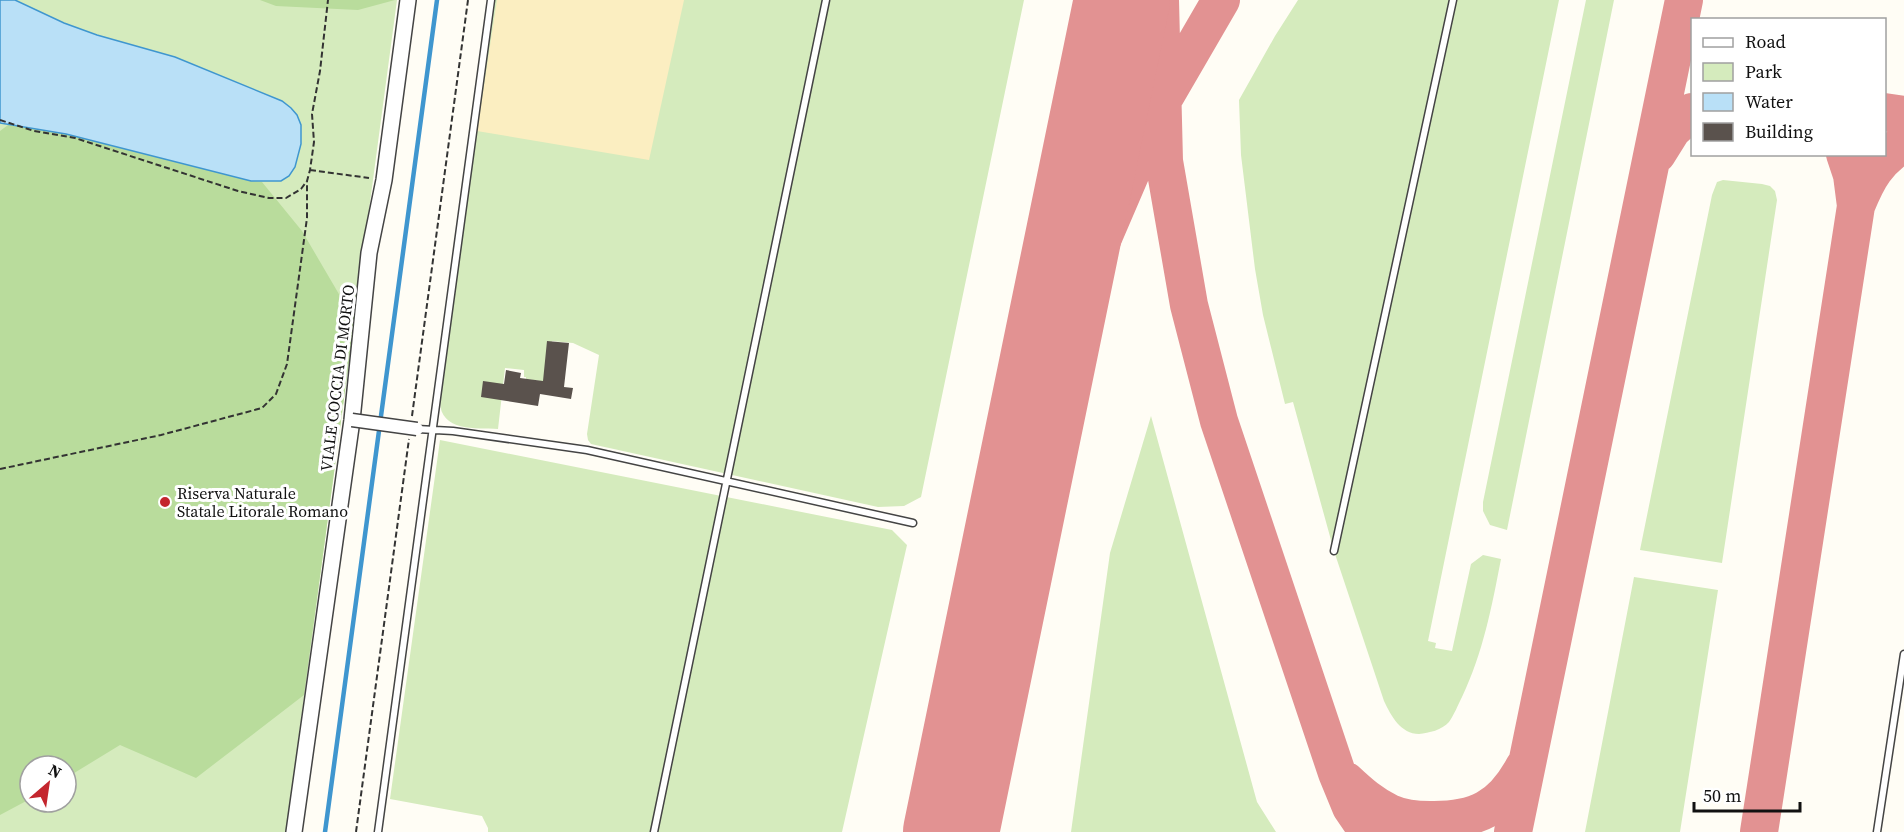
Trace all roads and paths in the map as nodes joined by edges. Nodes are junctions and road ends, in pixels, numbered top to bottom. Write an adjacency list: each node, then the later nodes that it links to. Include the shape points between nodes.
1 (328, 0): 7 (path, via 312,114)
2 (408, 0): 8 (street, VIALE COCCIA DI MORTO)
3 (491, 0): 12 (lane)
4 (826, 0): 19 (lane)
5 (1453, 0): 15 (lane)
6 (0, 120): 9 (path, via 75,138 269,198 286,198)
7 (310, 170): 8 (path); 9 (path)
8 (384, 180): 10 (street, VIALE COCCIA DI MORTO, via 369,253)
9 (307, 181): 13 (path, via 307,218 287,364 276,394 262,408 161,435)
10 (352, 420): 11 (street, bridge); 17 (street, VIALE COCCIA DI MORTO)
11 (417, 429): 12 (lane)
12 (433, 429): 14 (lane, via 587,450); 18 (lane)
13 (0, 469)
14 (913, 523)
15 (1334, 551)
16 (1904, 654): 20 (lane)
17 (294, 832)
18 (378, 832)
19 (654, 832)
20 (1876, 832)

